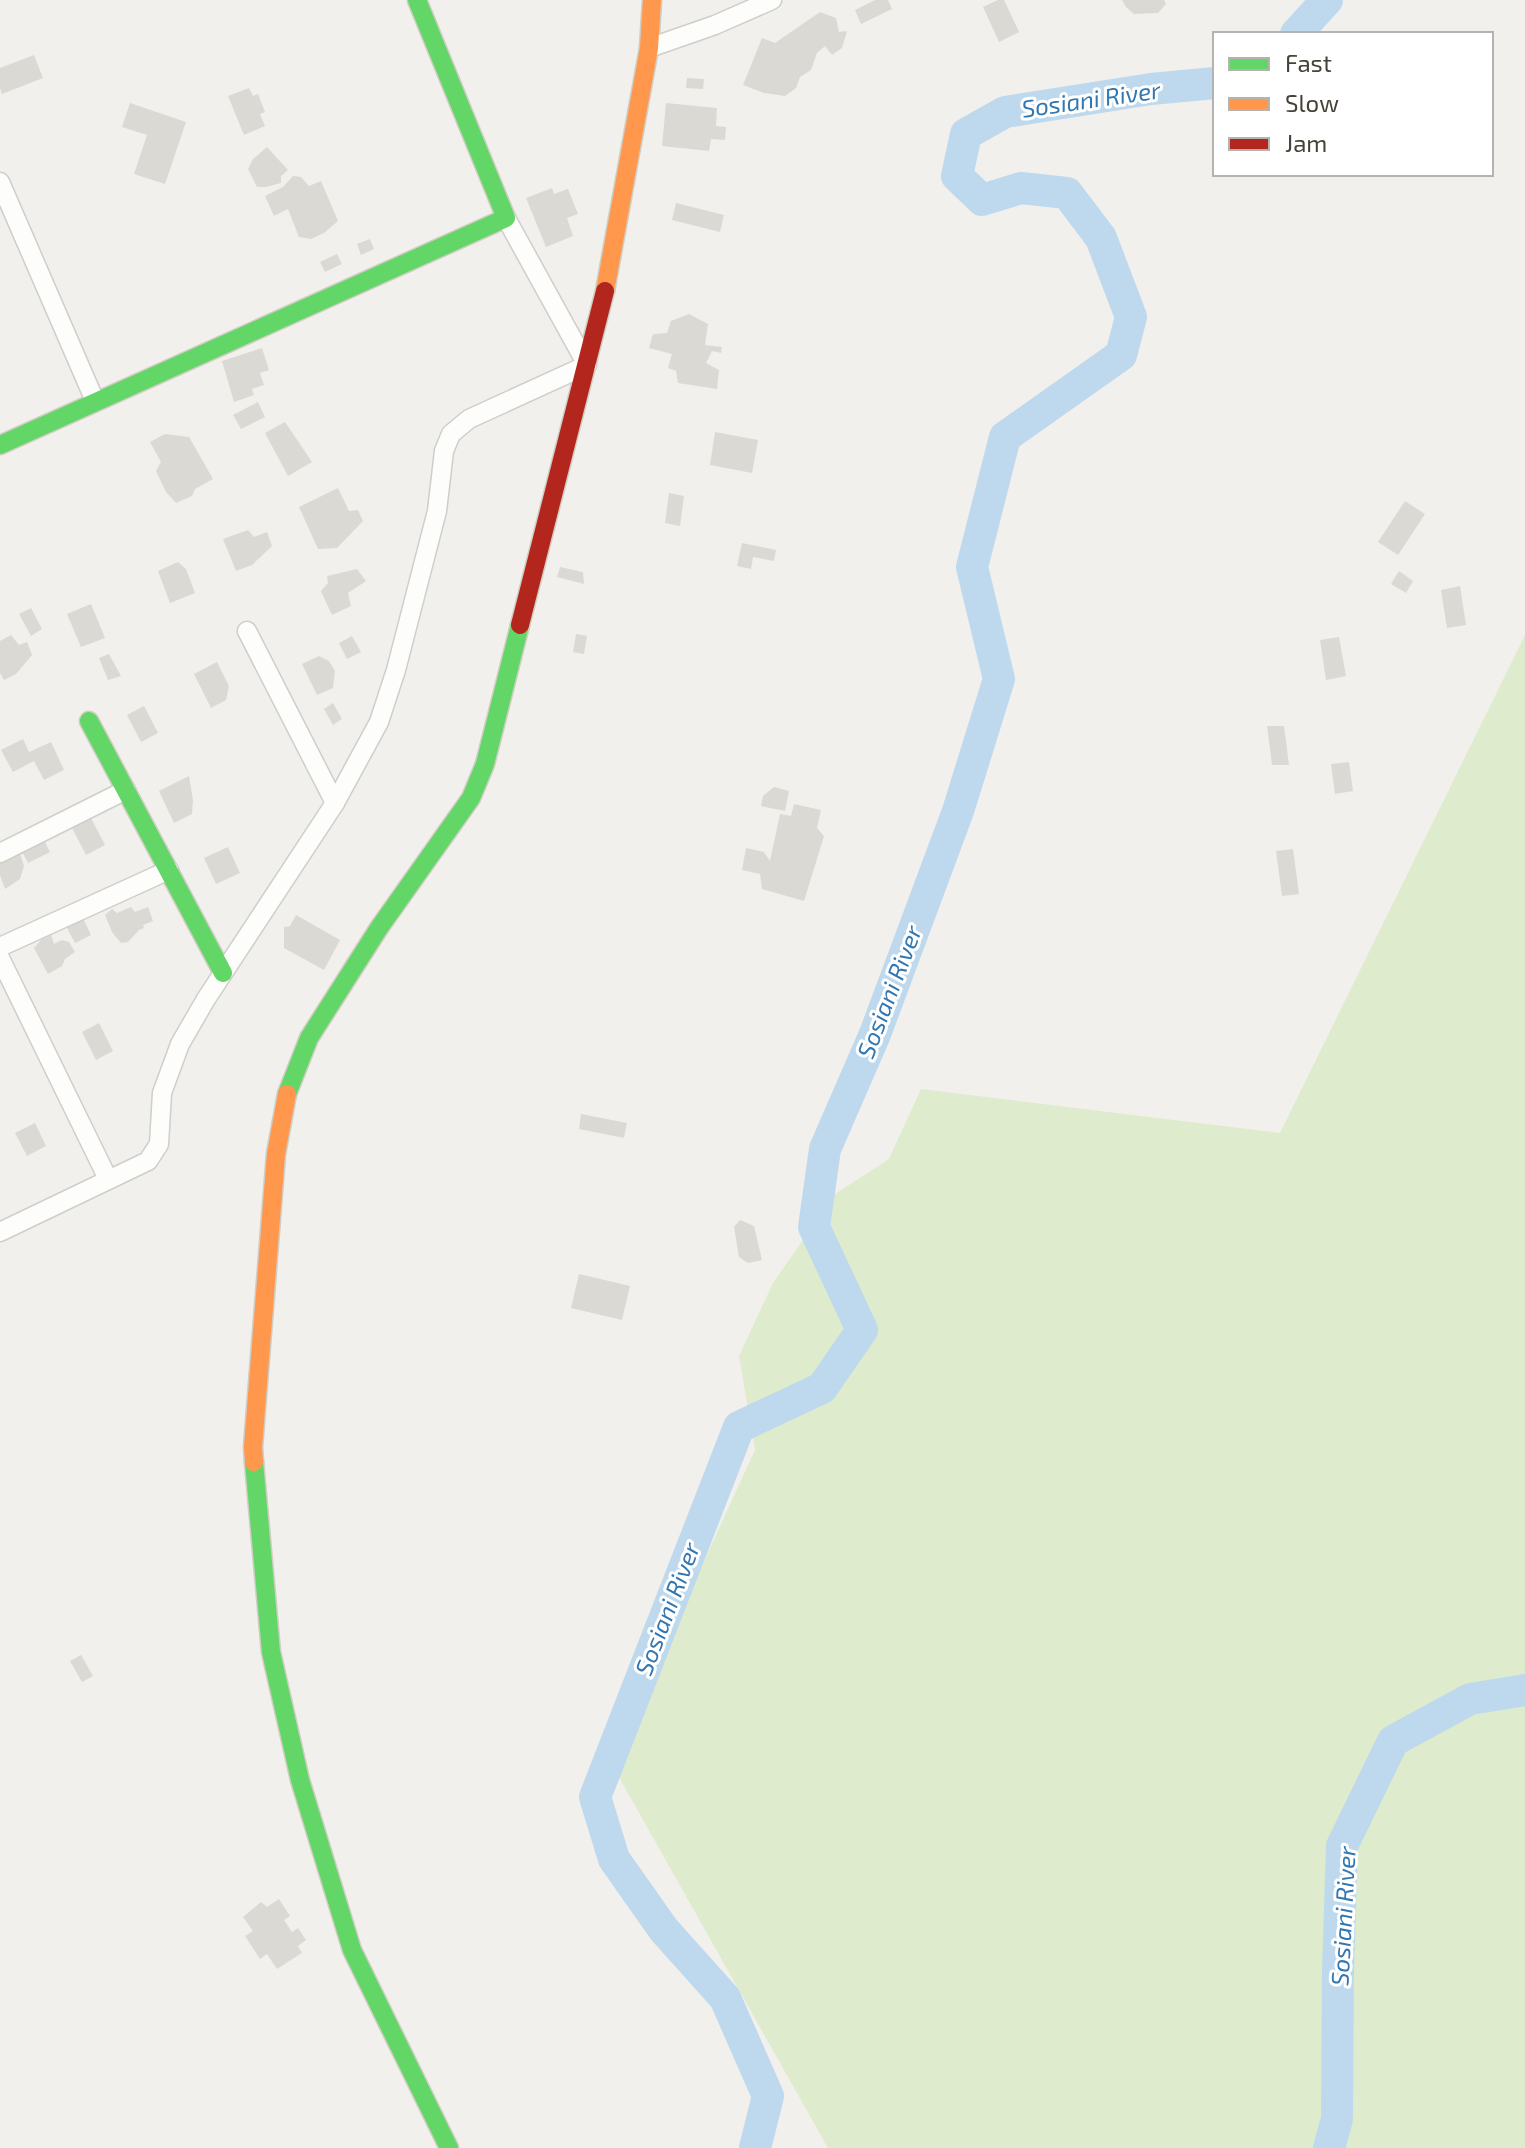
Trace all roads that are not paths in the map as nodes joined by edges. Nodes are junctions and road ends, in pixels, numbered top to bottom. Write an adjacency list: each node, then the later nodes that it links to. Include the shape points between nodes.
1 (417, 0): 6 (street)
2 (652, 0): 4 (street)
3 (772, 0): 4 (street)
4 (649, 48): 7 (street, via 608,279)
5 (0, 182): 8 (street)
6 (506, 218): 7 (street); 8 (street)
7 (587, 365): 13 (street, via 469,419 451,434 396,670 379,722); 21 (street, via 485,764 471,798 309,1038 288,1089 276,1154 253,1447 271,1652 300,1780 352,1950)
8 (95, 401): 9 (street)
9 (0, 445)
10 (247, 631): 13 (street)
11 (89, 721): 12 (street)
12 (126, 790): 14 (street); 15 (street)
13 (335, 803): 18 (street)
14 (0, 853)
15 (169, 870): 16 (street); 18 (street)
16 (0, 947)
17 (0, 958): 19 (street)
18 (223, 973): 19 (street, via 180,1044 162,1093 159,1144 148,1161)
19 (108, 1179): 20 (street)
20 (0, 1232)
21 (449, 2148)

